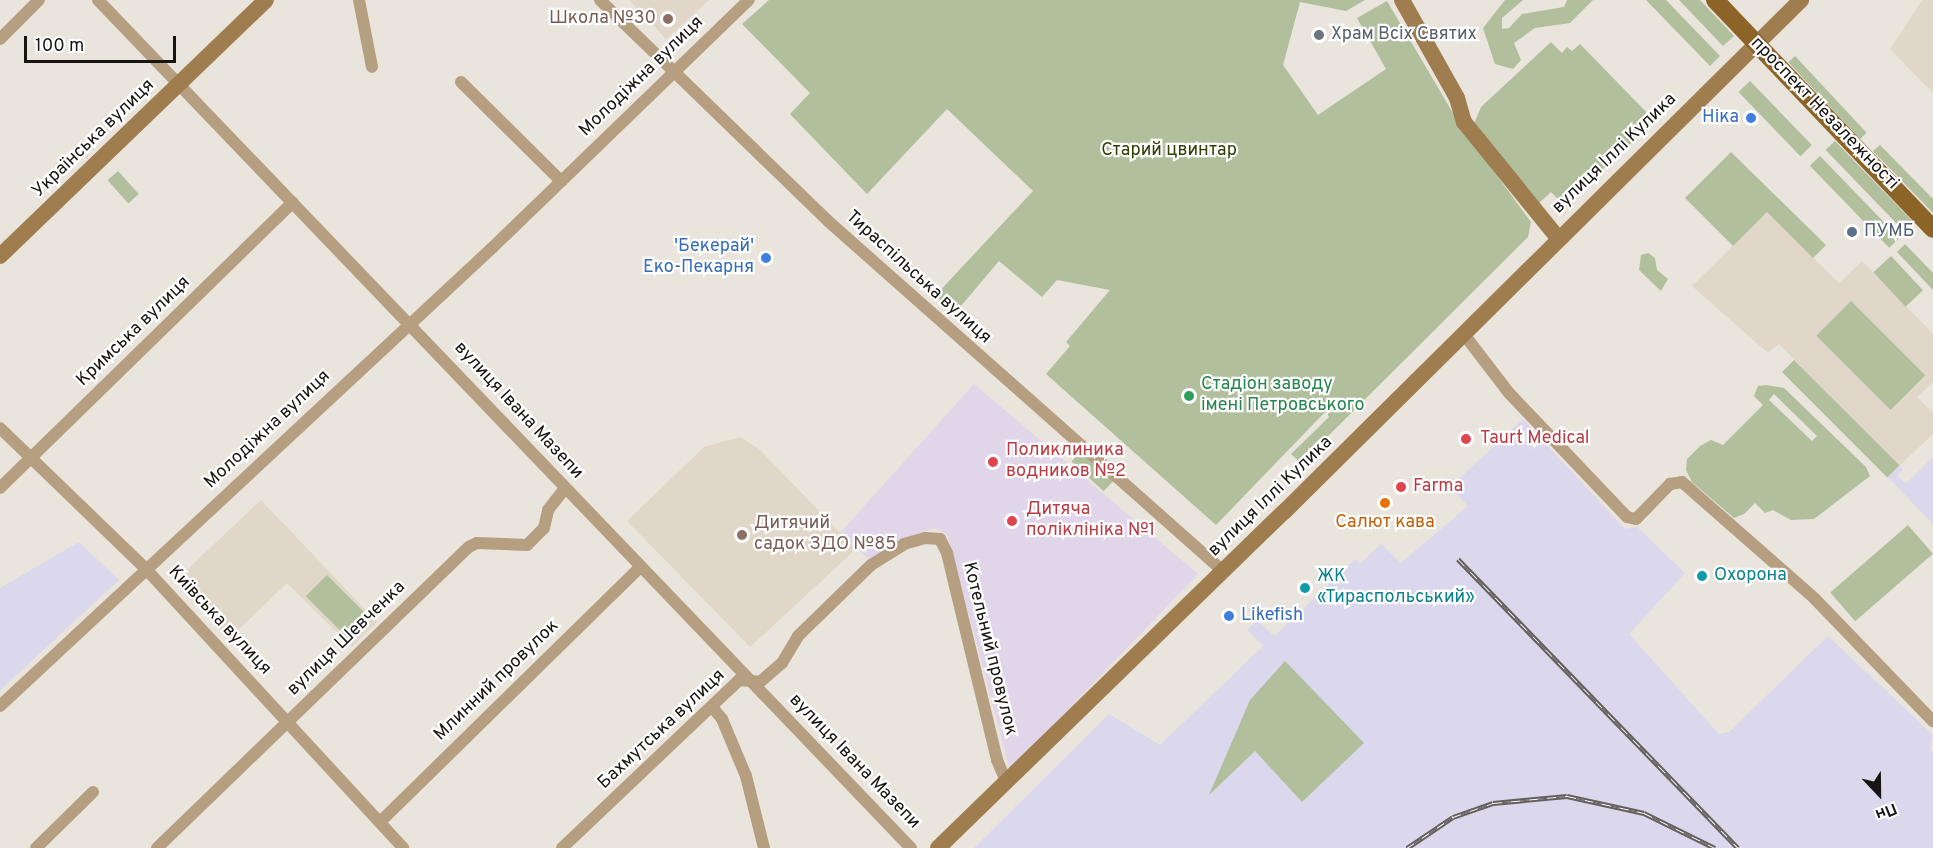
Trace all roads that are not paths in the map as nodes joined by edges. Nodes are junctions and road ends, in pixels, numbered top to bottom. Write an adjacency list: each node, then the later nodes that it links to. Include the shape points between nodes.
1 (39, 0): 10 (street)
2 (98, 0): 15 (street, вулиця Івана Мазепи)
3 (266, 0): 15 (street, Українська вулиця)
4 (359, 0): 12 (street)
5 (600, 0): 13 (street, Тираспільська вулиця)
6 (749, 0): 13 (street, Молодіжна вулиця)
7 (1402, 0): 19 (street, via 1457,98 1464,122)
8 (1714, 0): 11 (main road, проспект Незалежності)
9 (1802, 0): 11 (street, вулиця Іллі Кулика)
10 (0, 39)
11 (1756, 44): 18 (main road, проспект Незалежності); 19 (street, вулиця Іллі Кулика)
12 (372, 67)
13 (671, 73): 16 (street, Молодіжна вулиця); 30 (street, Тираспільська вулиця, via 828,221)
14 (461, 82): 16 (street)
15 (178, 85): 17 (street, вулиця Івана Мазепи); 20 (street, Українська вулиця)
16 (561, 181): 21 (street, Молодіжна вулиця)
17 (292, 202): 21 (street, вулиця Івана Мазепи); 24 (street, Кримська вулиця)
18 (1933, 229)
19 (1558, 238): 22 (street, вулиця Іллі Кулика)
20 (0, 256)
21 (411, 323): 26 (street, вулиця Івана Мазепи); 29 (street, Молодіжна вулиця)
22 (1463, 333): 30 (street, вулиця Іллі Кулика); 35 (street, via 1517,402 1627,517 1636,519 1670,484 1682,482 1815,599)
23 (0, 428): 24 (street, Київська вулиця)
24 (30, 459): 25 (street, Кримська вулиця); 29 (street, Київська вулиця)
25 (0, 488)
26 (565, 488): 28 (street, вулиця Івана Мазепи); 34 (street, вулиця Шевченка, via 548,510 544,528 537,537 520,547 477,543 469,547)
27 (925, 538): 31 (street, Бахмутська вулиця, via 904,544 871,565 798,636 782,663 760,682); 36 (street, Котельний провулок, via 940,539 947,553 997,760)
28 (640, 567): 31 (street, вулиця Івана Мазепи); 38 (street, Млинний провулок)
29 (145, 568): 32 (street, Молодіжна вулиця); 34 (street, Київська вулиця)
30 (1223, 571): 36 (street, вулиця Іллі Кулика)
31 (751, 682): 33 (street, Бахмутська вулиця, via 739,680); 44 (street, вулиця Івана Мазепи)
32 (0, 706)
33 (712, 707): 42 (street, Бахмутська вулиця); 43 (street, via 722,719 746,776)
34 (288, 721): 38 (street, Київська вулиця); 40 (street, вулиця Шевченка)
35 (1933, 721)
36 (1006, 783): 45 (street, вулиця Іллі Кулика)
37 (93, 792): 39 (street)
38 (380, 822): 41 (street, Київська вулиця)
39 (36, 848)
40 (157, 848)
41 (403, 848)
42 (562, 848)
43 (764, 848)
44 (911, 848)
45 (938, 848)

